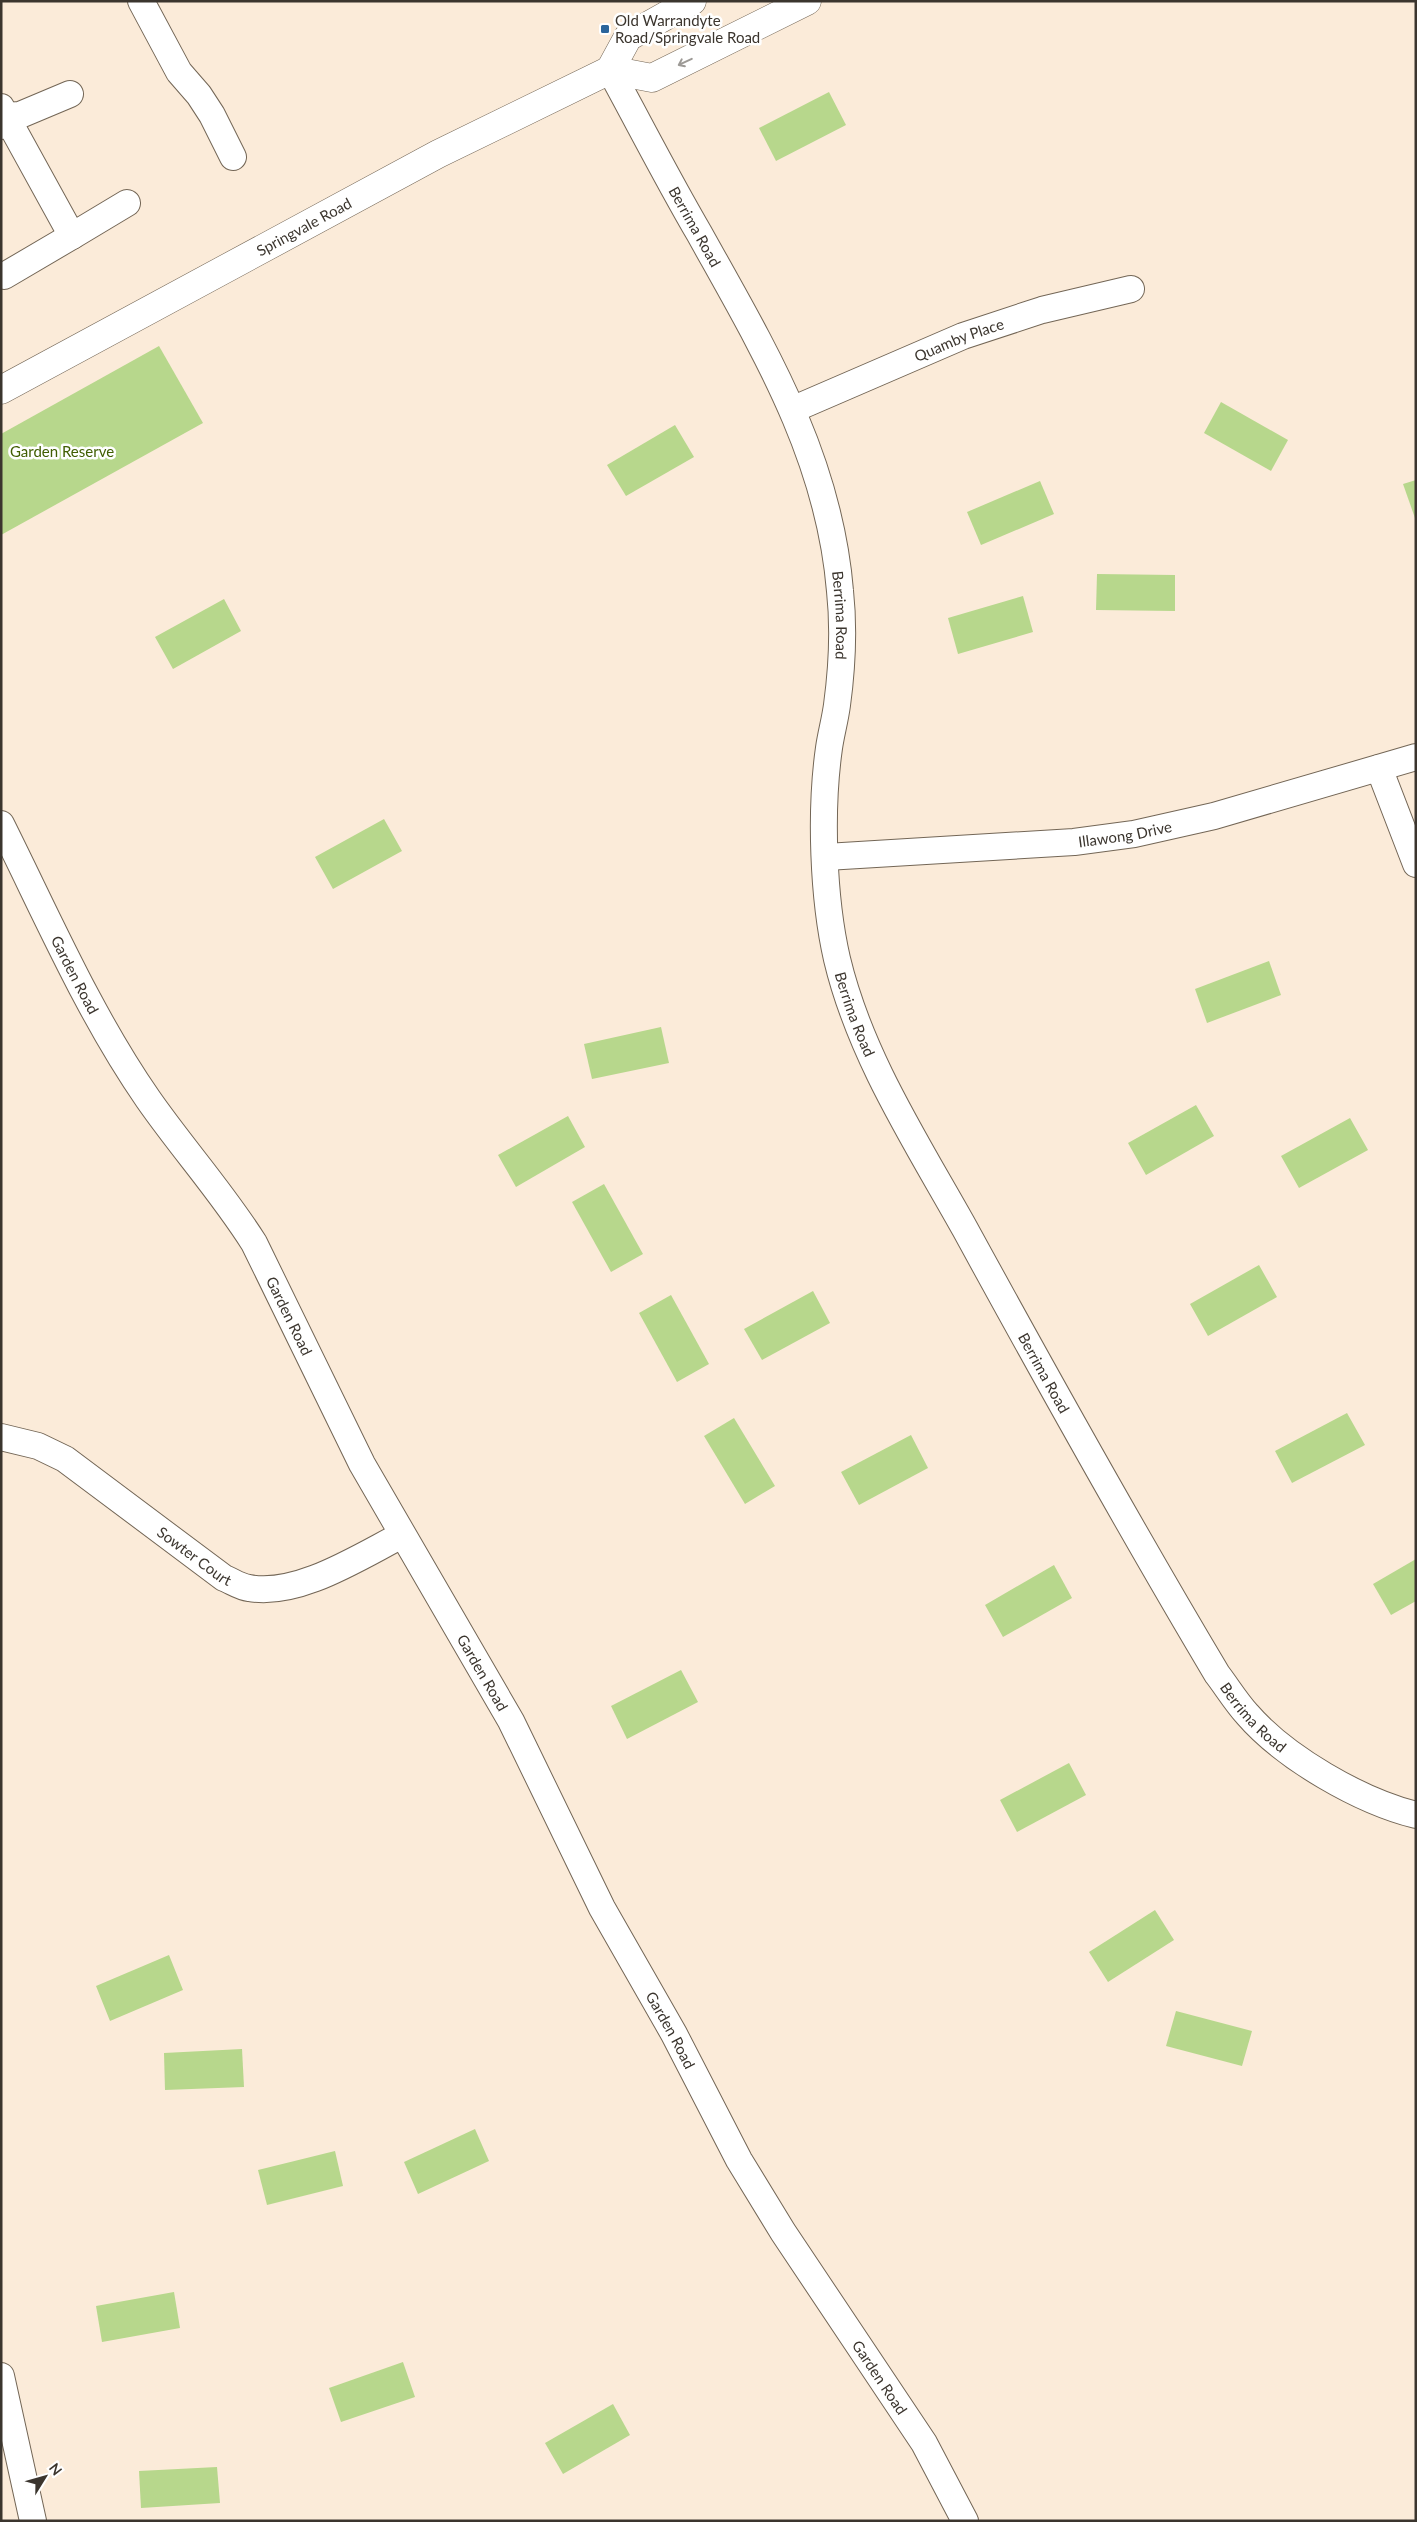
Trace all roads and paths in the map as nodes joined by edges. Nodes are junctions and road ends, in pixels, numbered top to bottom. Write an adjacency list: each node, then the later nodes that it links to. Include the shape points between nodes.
1 (142, 1): 7 (street, via 179,72 212,115)
2 (692, 1): 4 (main road, via 628,37)
3 (807, 1): 4 (main road, one-way to 4, via 652,78)
4 (610, 70): 12 (main road, Springvale Road, via 438,154); 13 (street, Berrima Road)
5 (70, 94): 6 (street, via 20,115)
6 (3, 116): 9 (street)
7 (233, 157)
8 (127, 203): 9 (street)
9 (72, 236): 10 (street)
10 (4, 276)
11 (1132, 289): 13 (street, Quamby Place, via 1042,310 963,336)
12 (1, 390)
13 (794, 409): 17 (street, Berrima Road, via 812,457 832,528 840,592 842,646 824,805)
14 (1416, 757): 15 (street, Illawong Drive)
15 (1379, 768): 17 (street, Illawong Drive, via 1214,816 1134,834 1074,842); 18 (street)
16 (1, 824): 20 (street, Garden Road, via 104,1028 148,1098 254,1243 362,1464)
17 (826, 857): 21 (street, Berrima Road, via 827,905 837,959 872,1059 993,1280 1217,1674 1247,1715 1316,1770 1356,1793)
18 (1416, 864)
19 (1, 1437): 20 (street, Sowter Court, via 38,1446 65,1459 224,1578 247,1588 285,1588 354,1560)
20 (402, 1535): 24 (street, Garden Road, via 511,1721 602,1908 674,2034 739,2160 783,2232 924,2443)
21 (1416, 1815)
22 (1, 2376): 23 (street)
23 (33, 2521)
24 (965, 2521)

